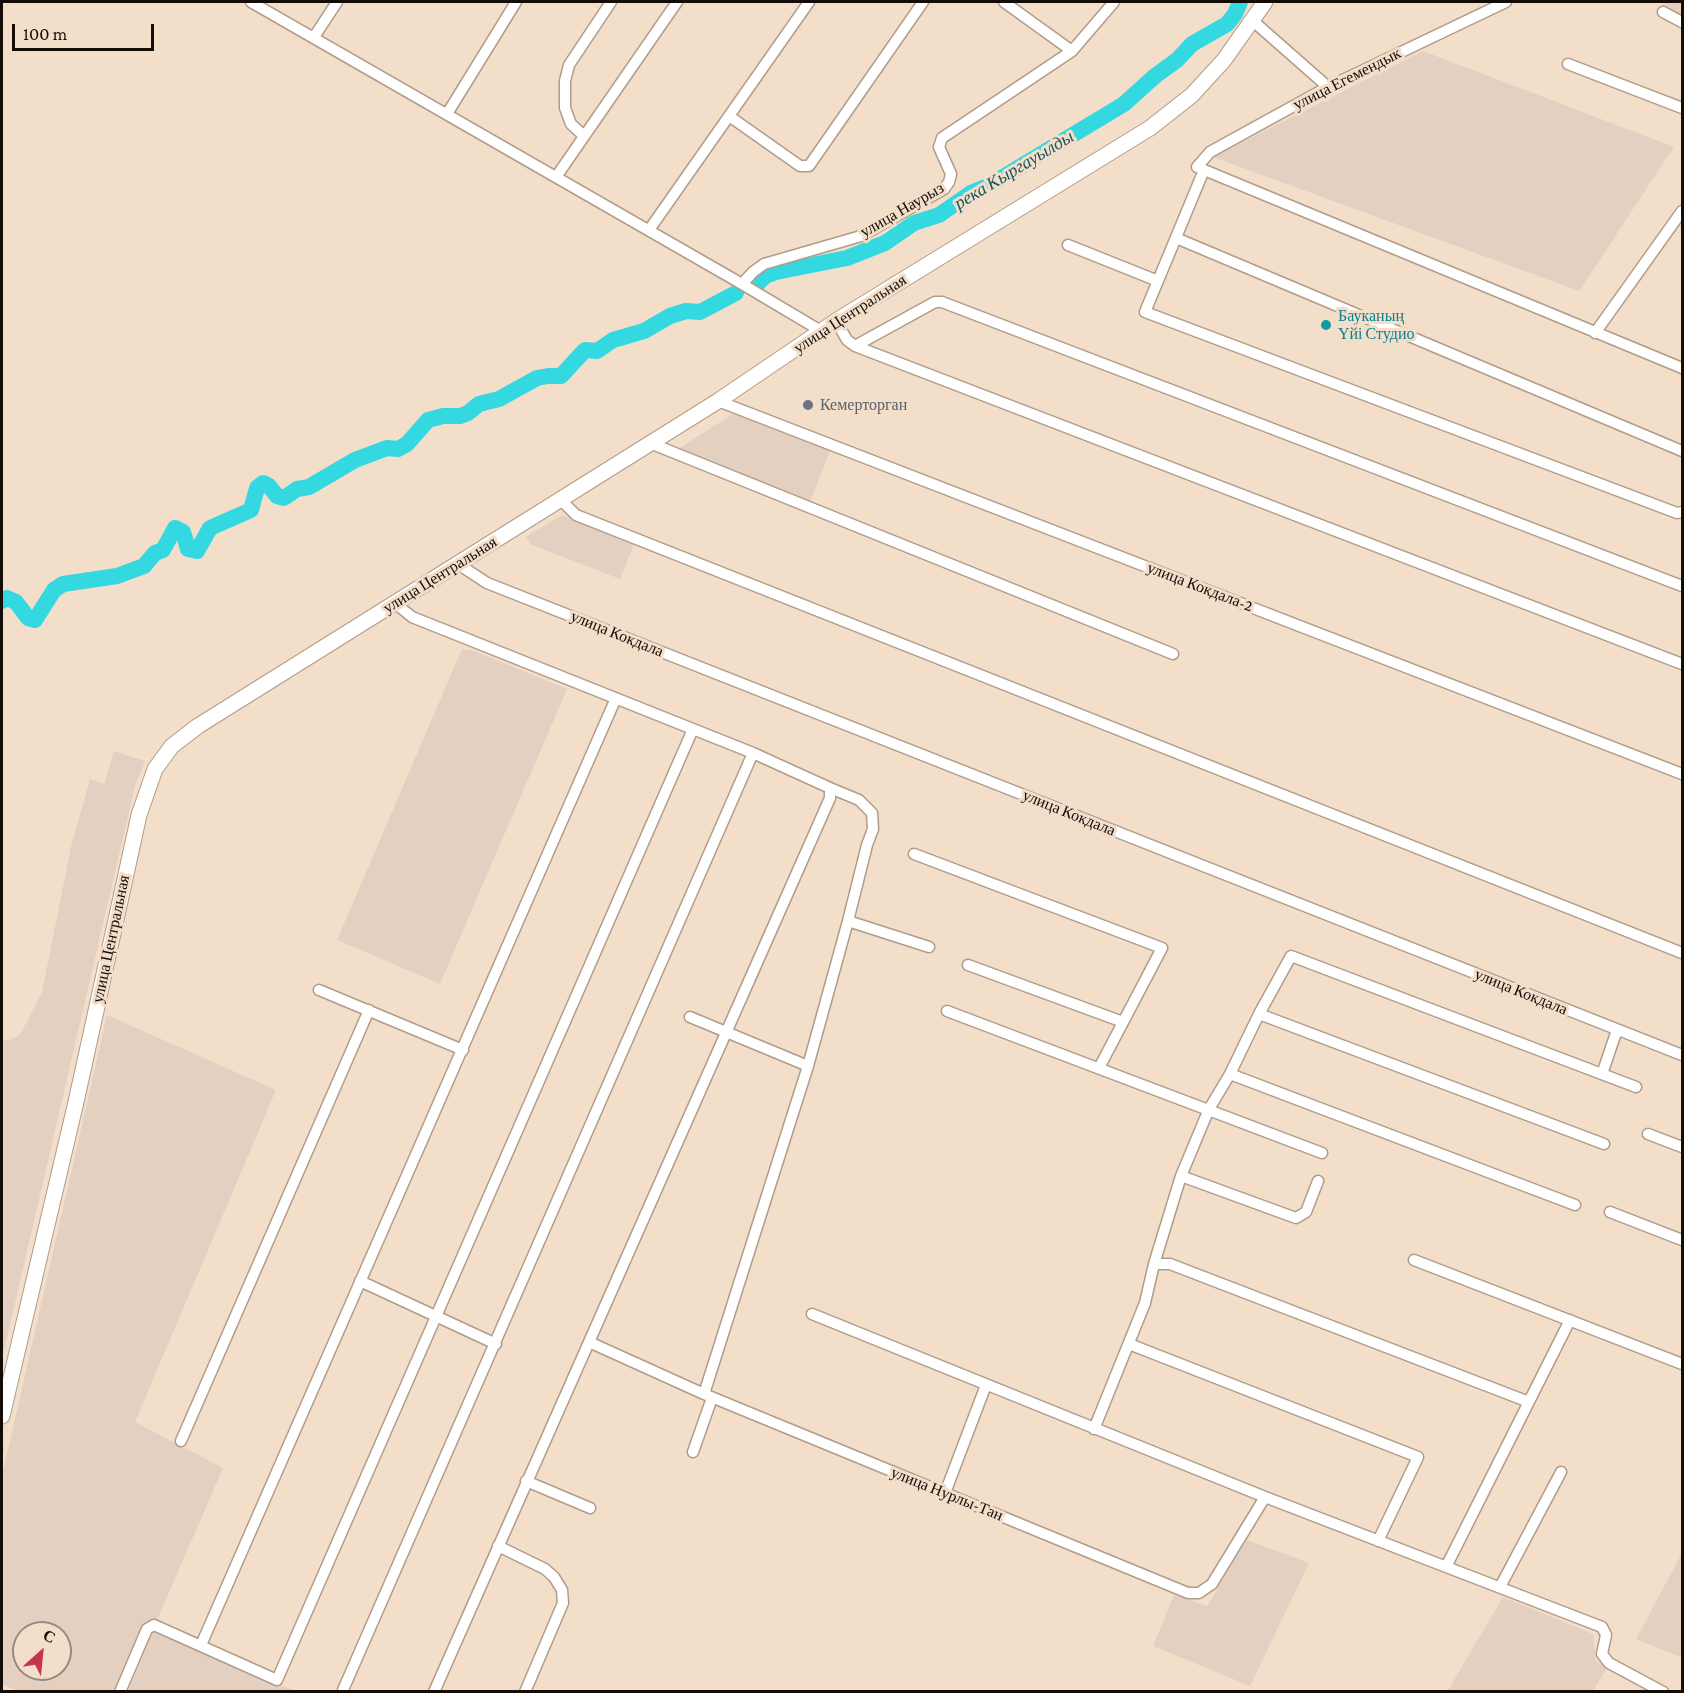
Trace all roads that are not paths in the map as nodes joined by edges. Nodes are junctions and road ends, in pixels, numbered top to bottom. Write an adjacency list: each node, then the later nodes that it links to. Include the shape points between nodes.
1 (251, 2): 15 (street)
2 (337, 2): 15 (street)
3 (516, 2): 20 (street)
4 (611, 2): 22 (street, via 569,65 565,81 565,108 571,124)
5 (677, 2): 22 (street)
6 (808, 2): 21 (street)
7 (923, 2): 21 (street, via 809,166 801,166)
8 (1004, 2): 16 (street)
9 (1114, 2): 16 (street, улица Наурыз)
10 (1265, 2): 13 (main road, улица Центральная)
11 (1506, 2): 18 (street, улица Егемендык)
12 (1663, 12): 14 (street)
13 (1253, 21): 18 (street); 31 (main road, улица Центральная, via 1192,95 1150,128)
14 (1683, 22)
15 (314, 37): 20 (street)
16 (1072, 51): 30 (street, улица Наурыз, via 942,138 939,147 951,174 944,189 861,236 764,264)
17 (1568, 64): 19 (street)
18 (1328, 87): 23 (street, улица Егемендык, via 1210,152)
19 (1683, 108)
20 (447, 114): 24 (street)
21 (729, 116): 26 (street)
22 (584, 136): 24 (street)
23 (1200, 169): 27 (street); 33 (street)
24 (556, 177): 26 (street)
25 (1683, 211): 33 (street)
26 (649, 230): 30 (street)
27 (1176, 238): 29 (street); 38 (street)
28 (1068, 245): 29 (street)
29 (1158, 281): 40 (street, via 1146,312 1677,513)
30 (742, 284): 32 (street)
31 (836, 321): 32 (main road, улица Центральная); 34 (street)
32 (820, 331): 36 (main road, улица Центральная)
33 (1595, 333): 35 (street)
34 (855, 346): 42 (street, via 935,302 942,302); 45 (street)
35 (1683, 368)
36 (718, 401): 37 (main road, улица Центральная); 49 (street, улица Кокдала-2)
37 (650, 443): 39 (main road, улица Центральная); 44 (street)
38 (1683, 451)
39 (561, 500): 41 (main road, улица Центральная); 54 (street, via 576,514)
40 (1683, 512)
41 (458, 564): 43 (main road, улица Центральная); 62 (street, улица Кокдала, via 487,583)
42 (1683, 586)
43 (395, 603): 46 (street, via 412,617); 94 (main road, улица Центральная, via 198,726 172,746 155,769 137,826)
44 (1173, 654)
45 (1683, 663)
46 (616, 698): 47 (street); 64 (street)
47 (693, 729): 48 (street); 85 (street)
48 (753, 753): 50 (street); 88 (street)
49 (1683, 774)
50 (830, 788): 52 (street, via 859,800 872,813 873,830); 63 (street, via 830,798)
51 (914, 854): 61 (street, via 1162,948)
52 (848, 921): 53 (street); 66 (street)
53 (929, 947)
54 (1683, 953)
55 (968, 964): 61 (street)
56 (319, 990): 57 (street)
57 (369, 1010): 64 (street); 96 (street)
58 (947, 1011): 67 (street)
59 (1258, 1014): 68 (street); 69 (street, via 1291,956); 73 (street)
60 (690, 1017): 63 (street)
61 (1123, 1022): 67 (street)
62 (1617, 1029): 65 (street, улица Кокдала); 69 (street)
63 (726, 1032): 66 (street); 87 (street)
64 (464, 1050): 83 (street)
65 (1683, 1054)
66 (808, 1066): 92 (street)
67 (1099, 1068): 71 (street)
68 (1230, 1074): 71 (street); 78 (street)
69 (1602, 1074): 70 (street)
70 (1636, 1087)
71 (1209, 1109): 75 (street); 76 (street)
72 (1648, 1134): 74 (street)
73 (1604, 1144)
74 (1683, 1147)
75 (1322, 1153)
76 (1181, 1176): 77 (street, via 1296,1218 1306,1212); 82 (street)
77 (1318, 1181)
78 (1575, 1205)
79 (1610, 1212): 80 (street)
80 (1683, 1240)
81 (1414, 1260): 86 (street)
82 (1154, 1264): 89 (street, via 1145,1303); 93 (street, via 1170,1264)
83 (360, 1281): 85 (street); 107 (street)
84 (812, 1314): 91 (street)
85 (435, 1316): 88 (street); 107 (street, via 277,1680)
86 (1570, 1320): 90 (street); 93 (street)
87 (589, 1342): 92 (street, улица Нурлы-Тан); 99 (street)
88 (496, 1344): 108 (street)
89 (1129, 1344): 95 (street); 103 (street, via 1418,1457)
90 (1683, 1364)
91 (986, 1385): 95 (street); 100 (street)
92 (708, 1396): 97 (street); 100 (street, улица Нурлы-Тан)
93 (1529, 1402): 105 (street)
94 (2, 1416)
95 (1094, 1429): 101 (street)
96 (181, 1441)
97 (693, 1452)
98 (1561, 1472): 106 (street)
99 (526, 1481): 102 (street); 104 (street)
100 (945, 1493): 101 (street, улица Нурлы-Тан, via 1188,1593 1200,1593 1212,1584)
101 (1265, 1497): 103 (street)
102 (591, 1508)
103 (1378, 1540): 105 (street)
104 (498, 1546): 110 (street); 111 (street, via 545,1569 562,1590 563,1603)
105 (1446, 1567): 106 (street)
106 (1500, 1587): 112 (street, via 1602,1627 1606,1635 1602,1654 1609,1663)
107 (201, 1646): 109 (street, via 154,1625 147,1629)
108 (343, 1690)
109 (120, 1692)
110 (434, 1692)
111 (525, 1692)
112 (1663, 1692)

